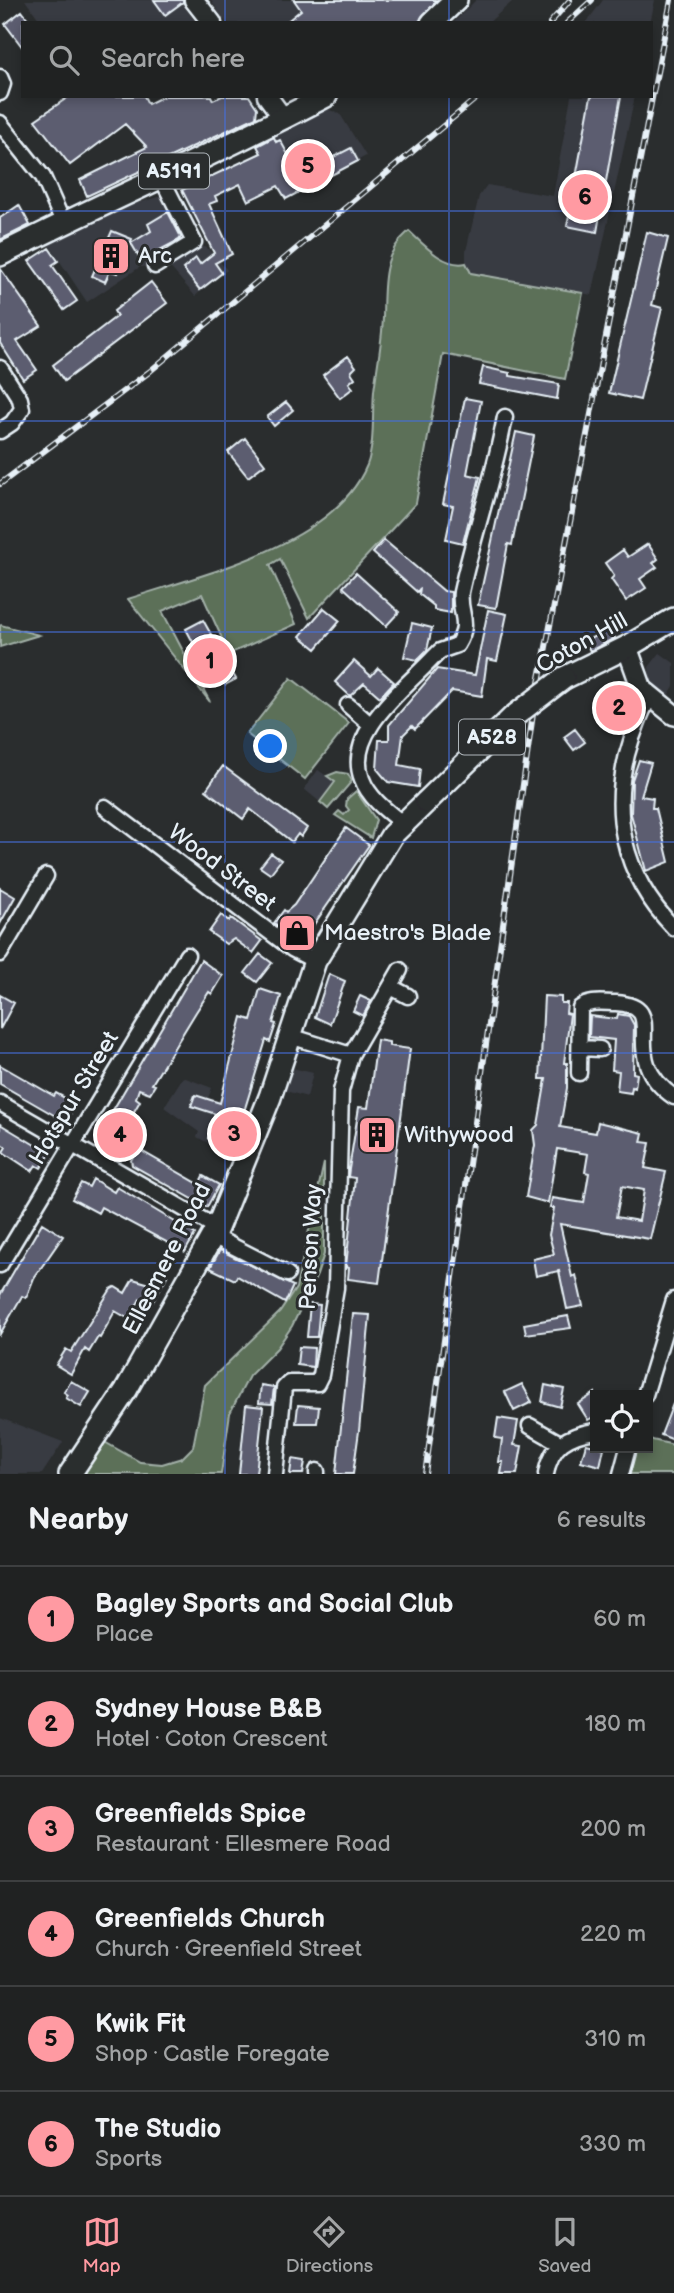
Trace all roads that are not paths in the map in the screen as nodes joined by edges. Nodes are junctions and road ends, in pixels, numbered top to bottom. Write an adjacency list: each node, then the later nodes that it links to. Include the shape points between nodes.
1 (194, 0): 3 (street)
2 (456, 0): 4 (main road)
3 (210, 21)
4 (434, 21)
5 (0, 77): 6 (street)
6 (0, 93)
7 (268, 98): 9 (street)
8 (322, 98): 9 (main road, A5191)
9 (284, 119): 11 (main road, A5191)
10 (0, 123): 12 (street, via 43,177)
11 (160, 177): 12 (main road, A5191); 14 (street, via 194,242)
12 (63, 222): 13 (main road, A5191)
13 (0, 255)
14 (155, 266)
15 (0, 368): 17 (street, via 22,409)
16 (505, 417): 23 (street, via 492,485 479,514 461,592 466,617 461,638 457,645 440,651)
17 (6, 427)
18 (674, 619): 19 (main road, Coton Hill / A528)
19 (627, 647): 20 (main road, via 636,678); 24 (main road, Coton Hill / A528, bridge, via 564,678 513,717)
20 (650, 699): 22 (main road); 28 (street, via 629,749 621,783 621,824 635,876)
21 (348, 705): 23 (street)
22 (674, 715)
23 (371, 725): 26 (street, via 359,757 362,779 377,802)
24 (426, 802): 26 (main road, Ellesmere Road / A528)
25 (105, 807): 31 (street, Wood Street)
26 (402, 824): 31 (main road, Ellesmere Road / A528)
27 (46, 876): 29 (street)
28 (674, 928)
29 (0, 954)
30 (187, 955): 44 (street, Hotspur Street)
31 (314, 961): 37 (main road, Ellesmere Road / A528)
32 (400, 970): 33 (street)
33 (391, 988): 34 (street); 40 (street)
34 (408, 996)
35 (655, 1010): 38 (street, via 643,1004 583,1005 577,1028)
36 (660, 1030): 42 (street, via 652,1069 658,1083)
37 (289, 1036): 40 (street); 45 (main road, Ellesmere Road / A528, via 270,1097)
38 (581, 1048): 39 (street); 41 (street)
39 (600, 1049)
40 (351, 1055): 56 (street, Penson Way, via 341,1091 336,1288 321,1375 317,1383 289,1383 284,1388)
41 (579, 1073)
42 (674, 1097)
43 (0, 1103): 44 (street)
44 (72, 1145): 45 (street); 46 (street, Hotspur Street)
45 (215, 1232): 47 (street); 55 (main road, Ellesmere Road / A528, via 126,1390)
46 (0, 1265)
47 (287, 1274)
48 (674, 1300): 49 (street)
49 (670, 1339): 50 (street)
50 (647, 1390)
51 (530, 1426): 53 (street)
52 (590, 1432): 53 (street)
53 (560, 1443): 57 (street, via 553,1450)
54 (627, 1453): 58 (street)
55 (69, 1474)
56 (275, 1474)
57 (547, 1474)
58 (621, 1474)

